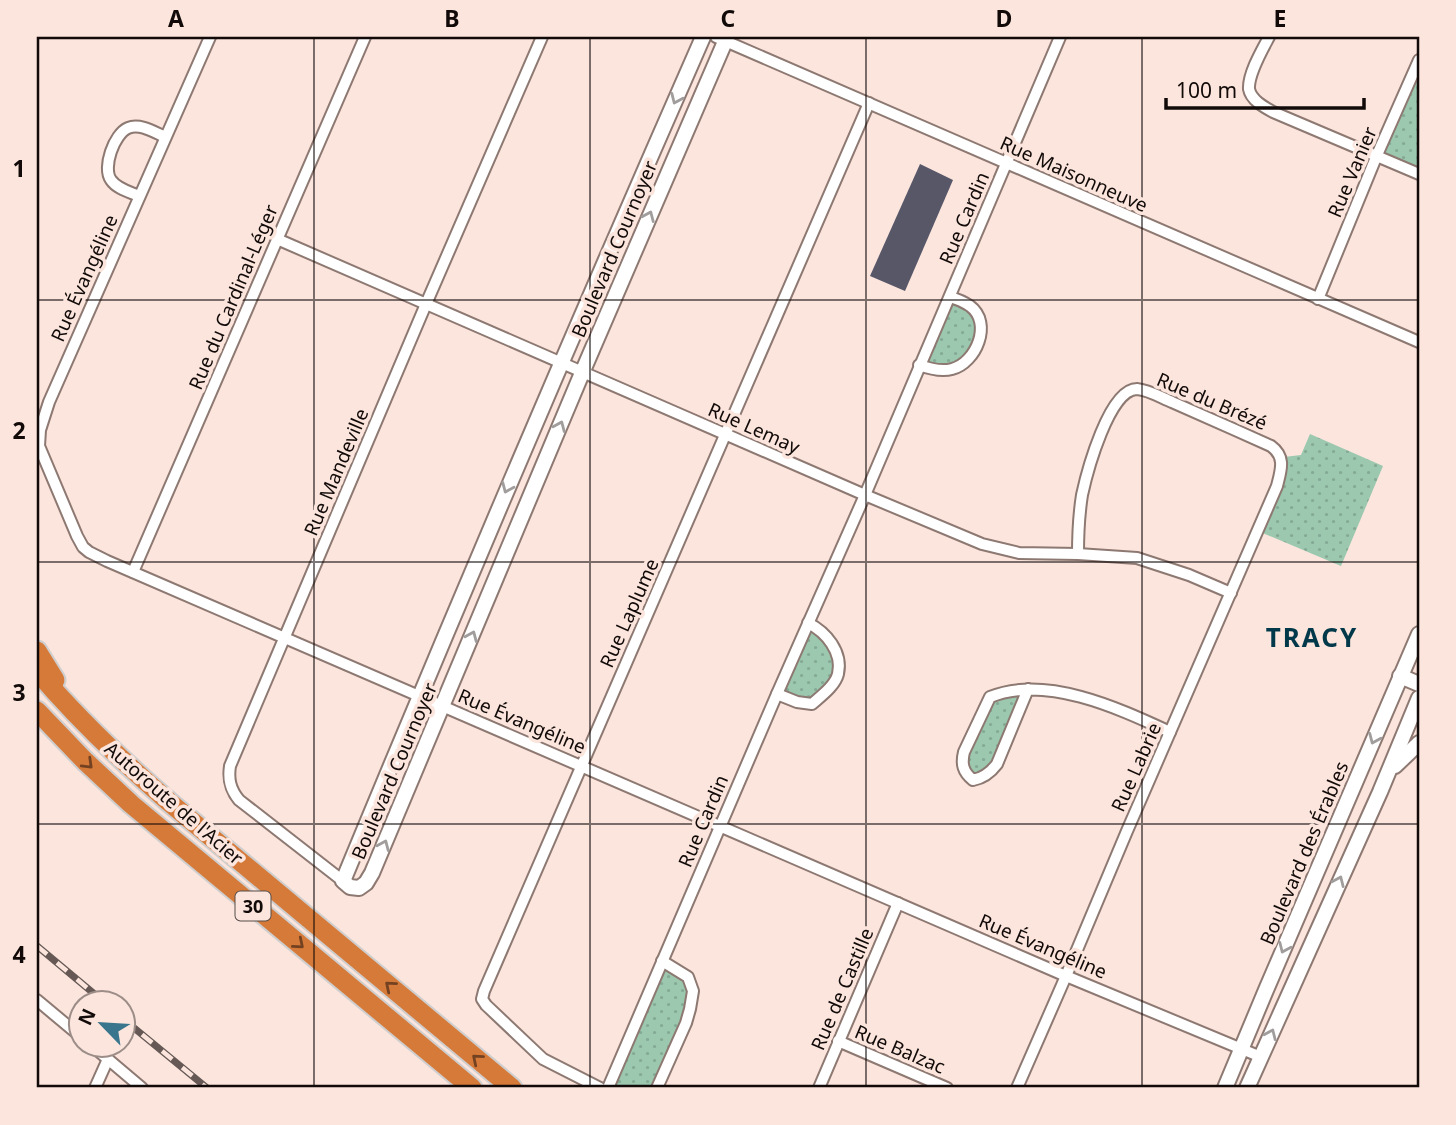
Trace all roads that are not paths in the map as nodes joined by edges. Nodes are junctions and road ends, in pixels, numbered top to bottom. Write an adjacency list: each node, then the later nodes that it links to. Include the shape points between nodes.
1 (210, 37): 10 (street, Rue Évangéline)
2 (365, 37): 15 (street, Rue du Cardinal-Léger)
3 (542, 37): 18 (street, Rue Mandeville)
4 (703, 37): 20 (street, Boulevard Cournoyer, one-way to 20)
5 (1060, 37): 12 (street, Rue Cardin)
6 (1269, 37): 11 (street, via 1251,79 1249,91 1255,100)
7 (722, 38): 9 (street, Rue Maisonneuve); 22 (street, Boulevard Cournoyer, one-way to 7)
8 (1419, 60): 11 (street, Rue Vanier)
9 (869, 103): 12 (street, Rue Maisonneuve); 25 (street, Rue Laplume)
10 (164, 137): 14 (street, Rue Évangéline); 14 (street, via 138,126 120,134 113,147 109,178)
11 (1377, 155): 13 (street); 17 (street, Rue Vanier)
12 (1006, 163): 16 (street, Rue Cardin); 17 (street, Rue Maisonneuve)
13 (1419, 174)
14 (139, 196): 24 (street, Rue Évangéline)
15 (277, 239): 18 (street, Rue Lemay); 29 (street, Rue du Cardinal-Léger)
16 (950, 297): 21 (street, Rue Cardin); 21 (street, via 978,314 979,343 966,363 954,369)
17 (1318, 299): 19 (street, Rue Maisonneuve)
18 (426, 304): 20 (street, Rue Lemay); 33 (street, Rue Mandeville)
19 (1419, 342)
20 (560, 363): 22 (street, Rue Lemay); 41 (street, Boulevard Cournoyer, one-way to 41)
21 (919, 365): 27 (street, Rue Cardin)
22 (582, 373): 25 (street, Rue Lemay); 43 (street, Boulevard Cournoyer, one-way to 22)
23 (37, 396): 24 (street)
24 (49, 401): 29 (street, Rue Évangéline, via 39,446 77,536 89,552)
25 (725, 434): 27 (street, Rue Lemay); 48 (street, Rue Laplume)
26 (1282, 458): 28 (street, Rue du Brézé, via 1272,446 1146,391 1128,391 1112,411 1091,458 1082,495); 30 (street, Rue Labrie, via 1277,486)
27 (865, 495): 28 (street, Rue Lemay, via 993,548); 31 (street, Rue Cardin)
28 (1078, 554): 30 (street, Rue Lemay, via 1149,561)
29 (133, 572): 33 (street, Rue Évangéline)
30 (1230, 593): 46 (street, Rue Labrie)
31 (808, 623): 40 (street, Rue Cardin); 40 (street, via 832,644 838,664 834,683 812,704)
32 (1419, 634): 35 (street, Boulevard des Érables)
33 (285, 638): 41 (street, Rue Évangéline); 51 (street, Rue Mandeville, via 230,766 230,785 239,800)
34 (37, 651): 45 (highway)
35 (1416, 651): 37 (street, Boulevard des Érables)
36 (37, 671): 45 (highway, Autoroute de l'Acier / 30)
37 (1400, 676): 38 (street); 58 (street, Boulevard des Érables, one-way to 58)
38 (1419, 684)
39 (1028, 690): 39 (street, via 997,764 973,780 962,760 990,697); 46 (street, via 1096,701)
40 (777, 694): 50 (street, Rue Cardin)
41 (419, 696): 43 (street, Rue Évangéline); 51 (street, Boulevard Cournoyer)
42 (1419, 698): 49 (street)
43 (443, 706): 48 (street, Rue Évangéline); 51 (street, Boulevard Cournoyer, one-way to 43, via 359,888 372,873)
44 (37, 711): 63 (highway, Autoroute de l'Acier / 30, one-way to 63, via 147,817)
45 (78, 716): 64 (highway, Autoroute de l'Acier / 30, one-way to 45, via 169,802)
46 (1170, 732): 54 (street, Rue Labrie)
47 (1419, 743): 49 (street, via 1393,768)
48 (582, 766): 50 (street, Rue Évangéline); 65 (street, Rue Laplume, via 482,999 543,1059)
49 (1380, 792): 59 (street, one-way to 49)
50 (720, 825): 52 (street, Rue Évangéline); 53 (street, Rue Cardin)
51 (343, 881)
52 (898, 903): 54 (street, Rue Évangéline); 57 (street, Rue de Castille)
53 (662, 961): 66 (street, Rue Cardin); 67 (street, via 688,976 693,991 686,1023)
54 (1066, 976): 58 (street, Rue Évangéline); 70 (street, Rue Labrie)
55 (37, 1000): 56 (street)
56 (66, 1024)
57 (838, 1041): 68 (street, Rue de Castille); 69 (street, Rue Balzac)
58 (1242, 1049): 59 (street, Rue Évangéline); 71 (street, Boulevard des Érables)
59 (1261, 1057): 72 (street)
60 (108, 1059): 61 (street); 62 (street)
61 (95, 1088)
62 (142, 1088)
63 (472, 1088)
64 (512, 1088)
65 (600, 1088)
66 (608, 1088)
67 (657, 1088)
68 (819, 1088)
69 (947, 1088)
70 (1017, 1088)
71 (1225, 1088)
72 (1247, 1088)

